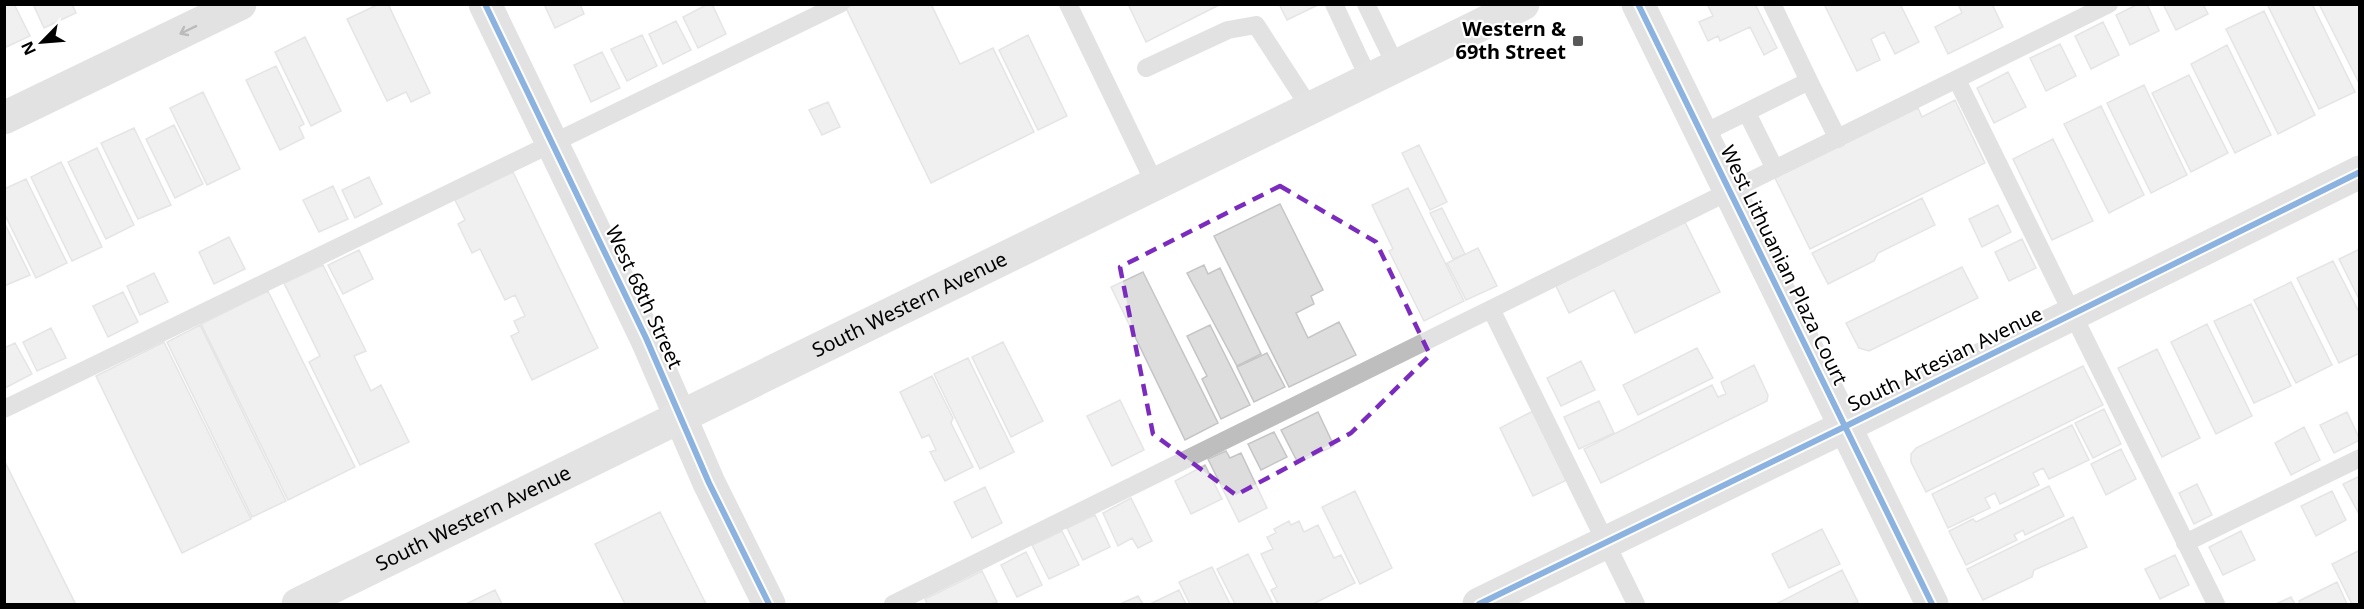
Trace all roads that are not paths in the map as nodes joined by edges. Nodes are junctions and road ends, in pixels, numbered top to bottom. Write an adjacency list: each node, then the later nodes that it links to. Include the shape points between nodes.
1 (240, 4): 17 (street, one-way to 17)
2 (485, 4): 20 (street, West 68th Street)
3 (840, 4): 20 (lane)
4 (1068, 4): 23 (lane)
5 (1334, 4): 12 (lane)
6 (1366, 4): 12 (lane)
7 (1638, 4): 18 (street, West Lithuanian Plaza Court)
8 (1772, 4): 14 (lane)
9 (2109, 4): 13 (lane)
10 (1502, 9): 12 (main road, South Western Avenue)
11 (1146, 68): 15 (lane, via 1228,30 1256,25)
12 (1383, 72): 15 (main road, South Western Avenue)
13 (1957, 80): 19 (lane); 26 (lane)
14 (1809, 81): 16 (lane); 19 (lane)
15 (1310, 108): 23 (main road, South Western Avenue)
16 (1747, 113): 18 (lane); 21 (lane)
17 (4, 118)
18 (1702, 134): 24 (street, West Lithuanian Plaza Court)
19 (1838, 139): 21 (lane)
20 (552, 143): 27 (lane); 28 (street, West 68th Street)
21 (1775, 169): 24 (lane)
22 (2360, 172): 26 (street, South Artesian Avenue)
23 (1155, 184): 28 (main road, South Western Avenue)
24 (1730, 191): 25 (lane); 29 (street, West Lithuanian Plaza Court)
25 (1491, 309): 32 (lane); 35 (lane)
26 (2072, 314): 29 (street, South Artesian Avenue); 31 (lane)
27 (4, 409)
28 (681, 418): 33 (main road, South Western Avenue); 34 (street, West 68th Street)
29 (1844, 427): 32 (street, South Artesian Avenue); 38 (street, West Lithuanian Plaza Court)
30 (2360, 458): 31 (lane)
31 (2185, 543): 39 (lane)
32 (1606, 544): 36 (street, South Artesian Avenue); 37 (lane)
33 (298, 604)
34 (769, 604)
35 (892, 604)
36 (1479, 604)
37 (1636, 604)
38 (1932, 604)
39 (2216, 604)

